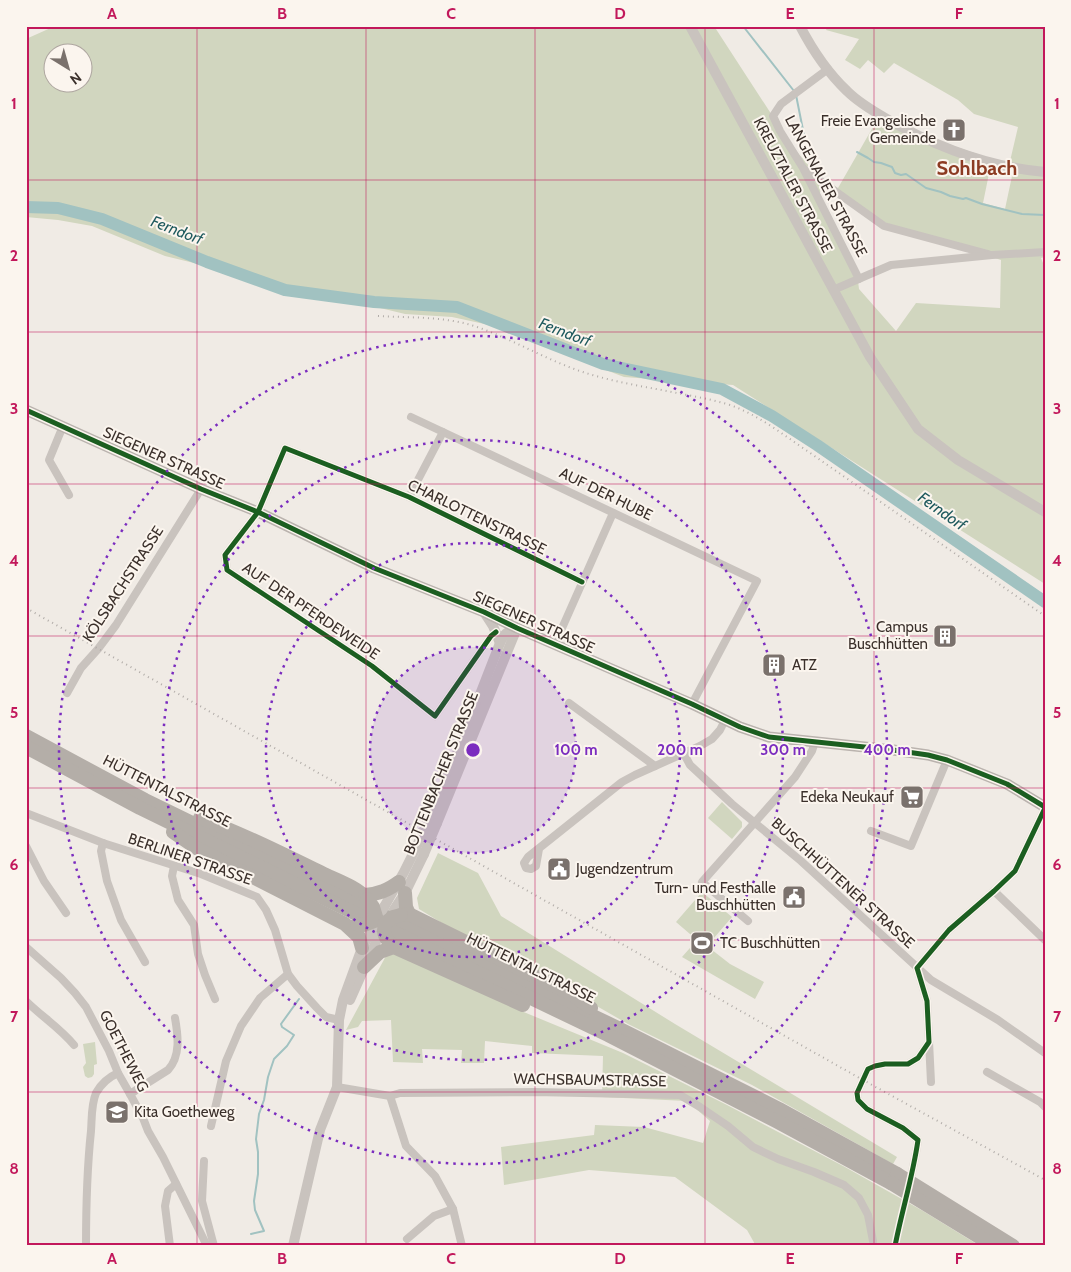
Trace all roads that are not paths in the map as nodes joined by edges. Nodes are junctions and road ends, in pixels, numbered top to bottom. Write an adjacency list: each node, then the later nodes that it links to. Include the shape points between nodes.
1 (690, 26): 9 (street, KREUZTALER STRASSE)
2 (800, 26): 3 (street)
3 (828, 69): 4 (street, LANGENAUER STRASSE, via 781,104 773,116); 5 (street, via 847,91 865,105 914,134 959,154 1027,171)
4 (802, 168): 7 (street, via 884,226); 8 (street, LANGENAUER STRASSE)
5 (1045, 172)
6 (1045, 252): 7 (street)
7 (992, 255): 8 (street, via 891,265)
8 (859, 279): 9 (street)
9 (833, 290): 19 (street, KREUZTALER STRASSE, via 870,357 918,429 958,460)
10 (26, 410): 12 (main road, SIEGENER STRASSE)
11 (411, 417): 13 (street, AUF DER HUBE)
12 (63, 426): 14 (main road, SIEGENER STRASSE); 15 (street, via 49,460)
13 (444, 432): 16 (street); 18 (street, AUF DER HUBE)
14 (201, 489): 17 (main road, SIEGENER STRASSE); 26 (street, KÖLSBACHSTRASSE, via 116,625 81,668)
15 (69, 494)
16 (409, 498): 17 (street, CHARLOTTENSTRASSE, via 285,448); 20 (street, CHARLOTTENSTRASSE)
17 (258, 512): 21 (main road, SIEGENER STRASSE, via 374,568); 23 (street, AUF DER PFERDEWEIDE, via 225,555 227,570 372,666 435,716)
18 (613, 512): 20 (street); 28 (street, AUF DER HUBE, via 759,582)
19 (1045, 512)
20 (582, 582): 25 (street)
21 (484, 612): 22 (main road, SIEGENER STRASSE); 23 (street)
22 (517, 628): 24 (street, BOTTENBACHER STRASSE, via 504,634); 25 (main road, SIEGENER STRASSE); 39 (street, BOTTENBACHER STRASSE)
23 (496, 632): 24 (street)
24 (500, 643): 39 (street, BOTTENBACHER STRASSE)
25 (555, 644): 28 (main road, SIEGENER STRASSE)
26 (67, 693)
27 (569, 703): 35 (street)
28 (692, 704): 29 (main road, SIEGENER STRASSE)
29 (725, 720): 31 (main road, SIEGENER STRASSE, via 769,737); 33 (street, via 712,739)
30 (26, 736): 36 (highway, HÜTTENTALSTRASSE)
31 (815, 742): 34 (main road, SIEGENER STRASSE, via 908,752); 40 (street, via 795,777)
32 (26, 747): 36 (highway, HÜTTENTALSTRASSE)
33 (684, 754): 35 (street); 40 (street, BUSCHHÜTTENER STRASSE, via 690,765)
34 (947, 760): 37 (main road, SIEGENER STRASSE, via 1007,784); 41 (street, via 912,846)
35 (655, 766): 44 (street, via 622,782)
36 (143, 804): 48 (highway, via 179,809 235,832); 51 (highway, via 198,849); 63 (highway, HÜTTENTALSTRASSE, via 385,928)
37 (1045, 808): 47 (street, via 1015,871)
38 (26, 813): 42 (street, BERLINER STRASSE)
39 (434, 820): 46 (street, BOTTENBACHER STRASSE, bridge)
40 (754, 822): 50 (street, via 702,882); 57 (street, BUSCHHÜTTENER STRASSE)
41 (871, 831)
42 (102, 843): 45 (street, BERLINER STRASSE); 55 (street, via 107,881 121,920)
43 (26, 846): 49 (street)
44 (539, 849)
45 (174, 866): 58 (street, BERLINER STRASSE, via 256,897 275,930); 59 (street, via 172,876 178,900 194,924 198,954)
46 (402, 888): 48 (highway); 52 (street, BOTTENBACHER STRASSE); 52 (highway, via 406,906)
47 (994, 891): 53 (street); 57 (street, via 950,930)
48 (366, 897): 52 (highway, bridge)
49 (66, 913)
50 (748, 921)
51 (351, 924): 52 (highway, bridge); 52 (highway, via 359,937)
52 (384, 924): 56 (street, BOTTENBACHER STRASSE); 56 (highway, via 380,952); 62 (street, BOTTENBACHER STRASSE, via 343,1000); 63 (highway, via 554,1018); 63 (highway, via 571,994)
53 (1045, 940)
54 (26, 947): 68 (street, GOETHEWEG, via 75,993)
55 (145, 962)
56 (364, 966): 62 (street, BOTTENBACHER STRASSE)
57 (917, 968): 64 (street, via 927,1001); 66 (street, BUSCHHÜTTENER STRASSE)
58 (288, 974): 62 (street, BERLINER STRASSE, via 326,1017); 74 (street, via 260,998 241,1026 226,1061)
59 (216, 999)
60 (26, 1001): 65 (street)
61 (176, 1018): 71 (street, via 178,1049 172,1066)
62 (339, 1020): 70 (street, BOTTENBACHER STRASSE)
63 (613, 1032): 76 (highway, HÜTTENTALSTRASSE, via 779,1109)
64 (930, 1042): 69 (street); 87 (street, via 918,1058 908,1064 885,1064 868,1070 857,1092 858,1100 867,1109 918,1140)
65 (74, 1045)
66 (1045, 1053)
67 (987, 1072): 73 (street)
68 (118, 1073): 71 (street, GOETHEWEG); 81 (street, via 105,1081 93,1103)
69 (930, 1082)
70 (337, 1087): 72 (street, WACHSBAUMSTRASSE); 85 (street, BOTTENBACHER STRASSE, via 320,1130)
71 (130, 1094): 77 (street, GOETHEWEG)
72 (390, 1096): 78 (street, via 406,1146 435,1176); 80 (street, WACHSBAUMSTRASSE, via 400,1093 535,1092 680,1095 700,1106 753,1147 844,1186 859,1198 868,1214)
73 (1045, 1107)
74 (211, 1126)
75 (204, 1161): 84 (street, via 202,1202)
76 (894, 1179): 88 (highway, HÜTTENTALSTRASSE, bridge); 89 (highway, HÜTTENTALSTRASSE, bridge)
77 (176, 1184): 82 (street, via 168,1191 165,1206); 83 (street, GOETHEWEG)
78 (453, 1209): 79 (street, via 434,1216); 86 (street)
79 (408, 1239)
80 (873, 1241)
81 (86, 1246)
82 (170, 1246)
83 (207, 1246)
84 (214, 1246)
85 (293, 1246)
86 (462, 1246)
87 (895, 1246)
88 (994, 1246)
89 (1013, 1246)

